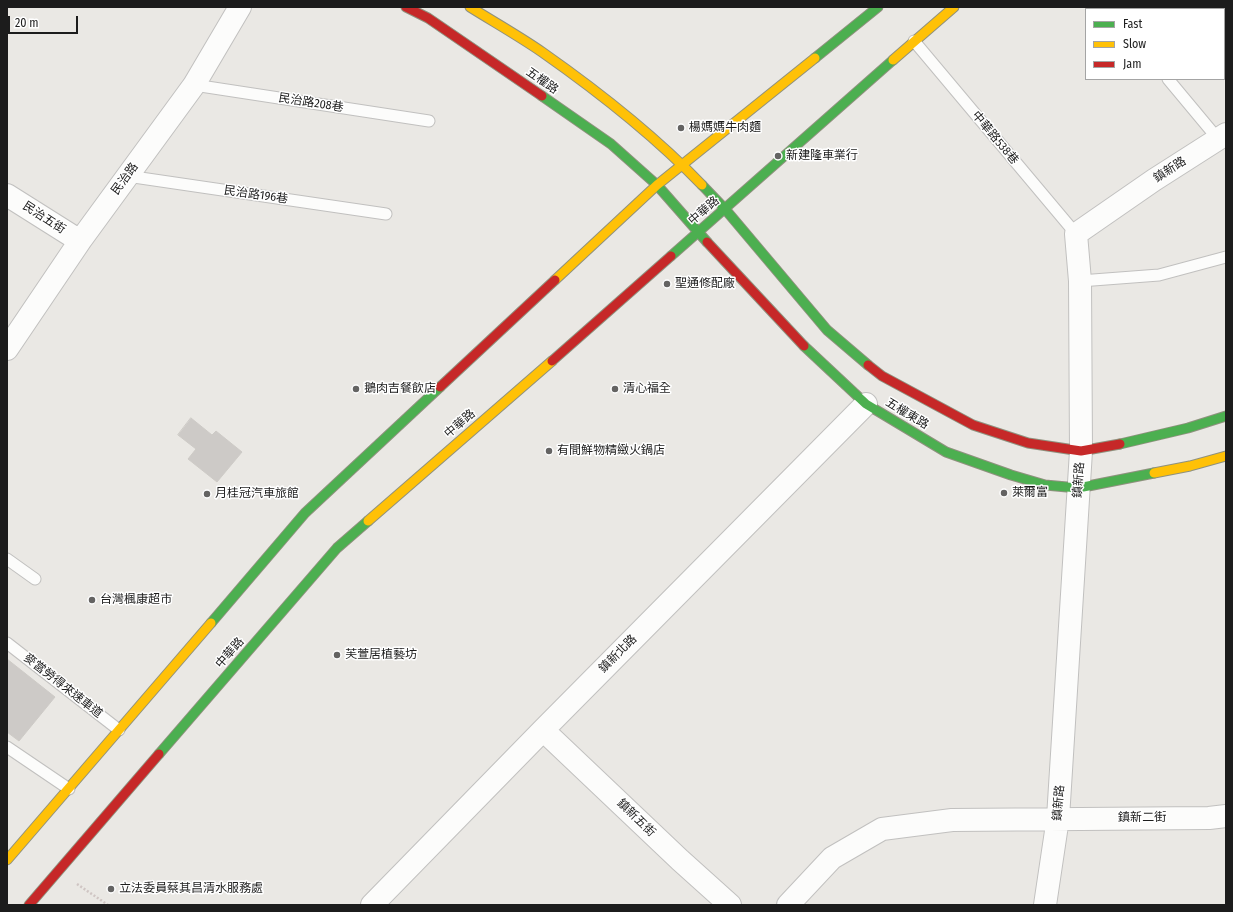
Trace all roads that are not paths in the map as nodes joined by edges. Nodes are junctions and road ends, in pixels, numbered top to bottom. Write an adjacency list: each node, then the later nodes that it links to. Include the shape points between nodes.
1 (240, 7): 9 (street, 民治路)
2 (406, 7): 6 (main road, 五權路)
3 (470, 7): 12 (main road, 五權路, via 542,52 631,118)
4 (878, 7): 12 (main road)
5 (954, 7): 7 (main road, 中華路)
6 (432, 13): 14 (main road, 五權路, via 611,144)
7 (914, 41): 16 (main road, 中華路); 19 (lane, 中華路538巷)
8 (1169, 80): 11 (lane)
9 (194, 85): 10 (lane, 民治路208巷); 13 (street, 民治路)
10 (429, 121)
11 (1222, 136): 19 (street, 鎮新路)
12 (682, 164): 14 (main road); 16 (main road, 五權東路)
13 (127, 176): 17 (lane, 民治路196巷); 20 (street, 民治路)
14 (657, 185): 18 (main road, 五權東路); 32 (main road, via 305,513)
15 (7, 194): 20 (street, 民治五街)
16 (725, 209): 18 (main road, 中華路); 26 (main road, 五權東路, via 827,330 882,376 973,425 1028,444)
17 (386, 214)
18 (698, 232): 24 (main road, 五權東路, via 807,348); 39 (main road, 中華路, via 337,548)
19 (1076, 234): 22 (street, 鎮新路)
20 (80, 241): 23 (street, 民治路)
21 (1226, 257): 22 (lane, via 1159,274)
22 (1080, 281): 26 (street, 鎮新路)
23 (7, 349)
24 (866, 404): 28 (main road, 五權東路, via 946,452 1045,485); 33 (street, 鎮新北路)
25 (1226, 416): 26 (main road, 五權東路, via 1133,442)
26 (1081, 451): 28 (street, 鎮新路)
27 (1226, 456): 28 (main road, 五權東路, via 1190,466)
28 (1078, 488): 37 (street, 鎮新路)
29 (7, 559): 30 (lane)
30 (36, 579)
31 (7, 643): 32 (lane, 麥當勞得來速車道)
32 (119, 730): 35 (main road)
33 (543, 730): 40 (street, 鎮新北路); 41 (street, 鎮新五街)
34 (7, 747): 35 (lane)
35 (68, 789): 38 (main road)
36 (1226, 816): 37 (street, 鎮新二街)
37 (1058, 818): 42 (street, 鎮新二街, via 952,820 882,829 832,858); 43 (street, 鎮新路)
38 (7, 860)
39 (29, 905)
40 (372, 905)
41 (730, 905)
42 (788, 905)
43 (1044, 905)

